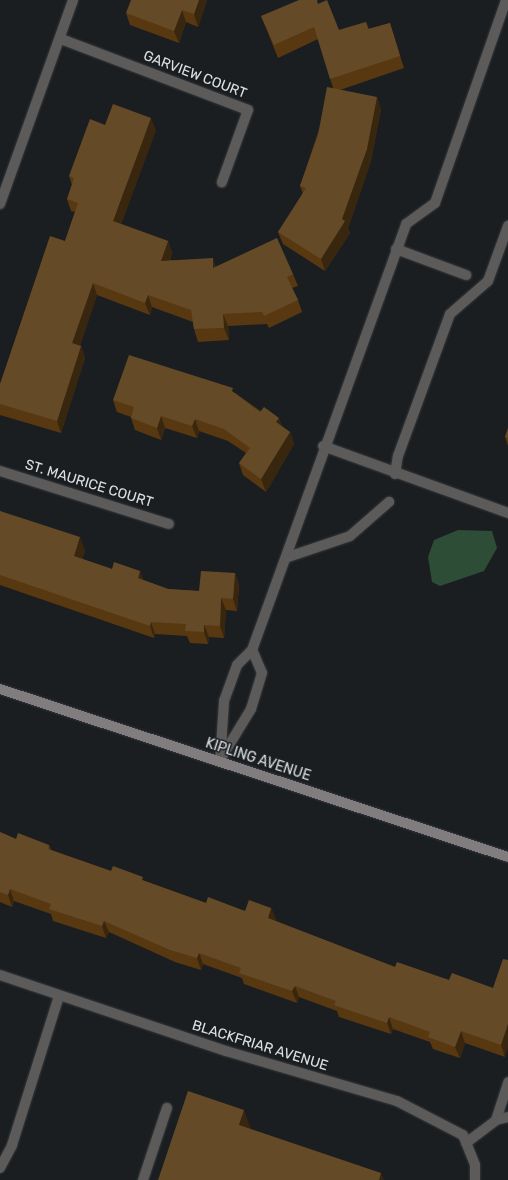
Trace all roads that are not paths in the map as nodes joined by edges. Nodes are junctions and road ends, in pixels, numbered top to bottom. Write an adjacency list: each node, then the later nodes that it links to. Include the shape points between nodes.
1 (73, 0): 3 (street)
2 (506, 0): 8 (street, via 435,203 406,224)
3 (61, 39): 4 (street, GARVIEW COURT, via 248,110); 5 (street)
4 (222, 182)
5 (2, 192): 6 (street)
6 (0, 204)
7 (508, 226): 12 (street, via 488,281 450,314 398,456)
8 (396, 249): 9 (street); 10 (street)
9 (466, 275)
10 (323, 446): 12 (street); 16 (street)
11 (0, 471): 15 (street, ST. MAURICE COURT)
12 (395, 474): 14 (street)
13 (388, 502): 16 (street, via 350,536)
14 (508, 513)
15 (169, 524)
16 (288, 557): 17 (street)
17 (252, 650): 19 (street, via 237,665 224,701); 19 (street, via 262,673 251,709)
18 (0, 689): 19 (main road, KIPLING AVENUE)
19 (220, 762): 20 (main road, KIPLING AVENUE)
20 (508, 857)
21 (0, 975): 22 (street, BLACKFRIAR AVENUE)
22 (59, 996): 27 (street, BLACKFRIAR AVENUE, via 226,1051 397,1101 463,1135); 28 (street, via 12,1145)
23 (508, 1082): 26 (street)
24 (168, 1108): 29 (street)
25 (508, 1117): 26 (street)
26 (496, 1120): 27 (street)
27 (466, 1143): 30 (street, BLACKFRIAR AVENUE, via 475,1165)
28 (0, 1168)
29 (143, 1180)
30 (476, 1180)

